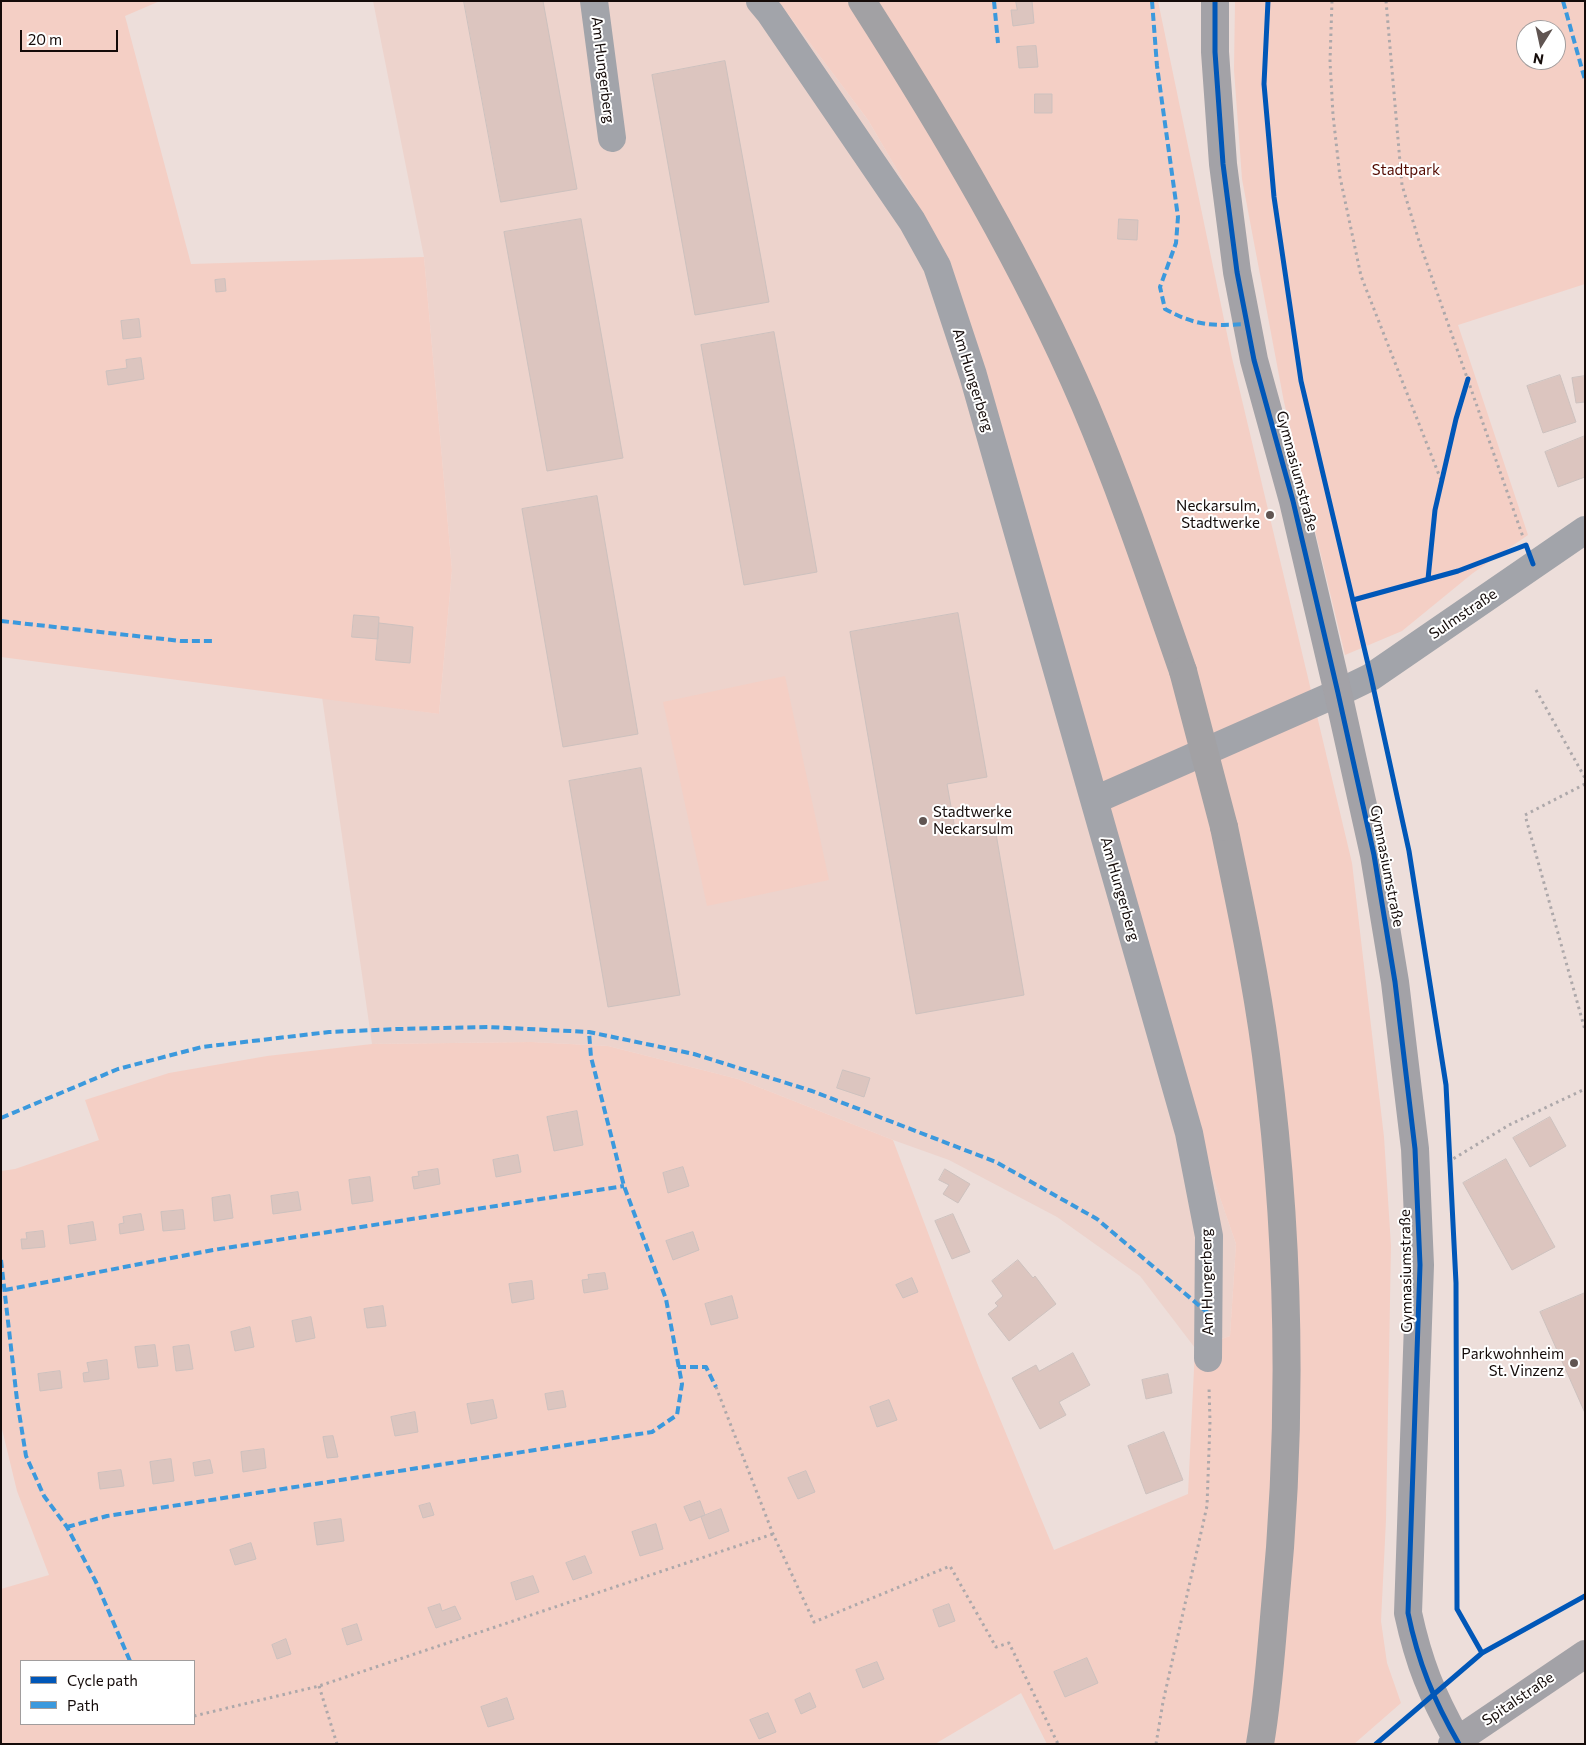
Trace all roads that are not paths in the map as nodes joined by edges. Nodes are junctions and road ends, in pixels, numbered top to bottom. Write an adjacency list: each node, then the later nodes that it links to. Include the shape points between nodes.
1 (594, 1): 5 (street, Am Hungerberg)
2 (760, 1): 8 (street, Am Hungerberg, via 912,221 937,266 973,375)
3 (862, 1): 11 (highway, bridge, via 939,122 1014,258 1080,396 1137,538 1183,672 1224,827 1245,925 1266,1055 1279,1182 1287,1318 1284,1519)
4 (1215, 1): 7 (street, Gymnasiumstraße, via 1215,52 1236,272 1254,360 1293,501)
5 (612, 138)
6 (1585, 530): 7 (street, Sulmstraße, via 1371,676)
7 (1338, 693): 8 (street); 12 (street, Gymnasiumstraße, via 1379,885 1395,982 1415,1149 1420,1265 1408,1613 1416,1652 1432,1695)
8 (1095, 800): 9 (street, Am Hungerberg, via 1189,1133 1209,1236)
9 (1208, 1358)
10 (1585, 1654): 12 (street, Spitalstraße)
11 (1261, 1740)
12 (1456, 1743)

